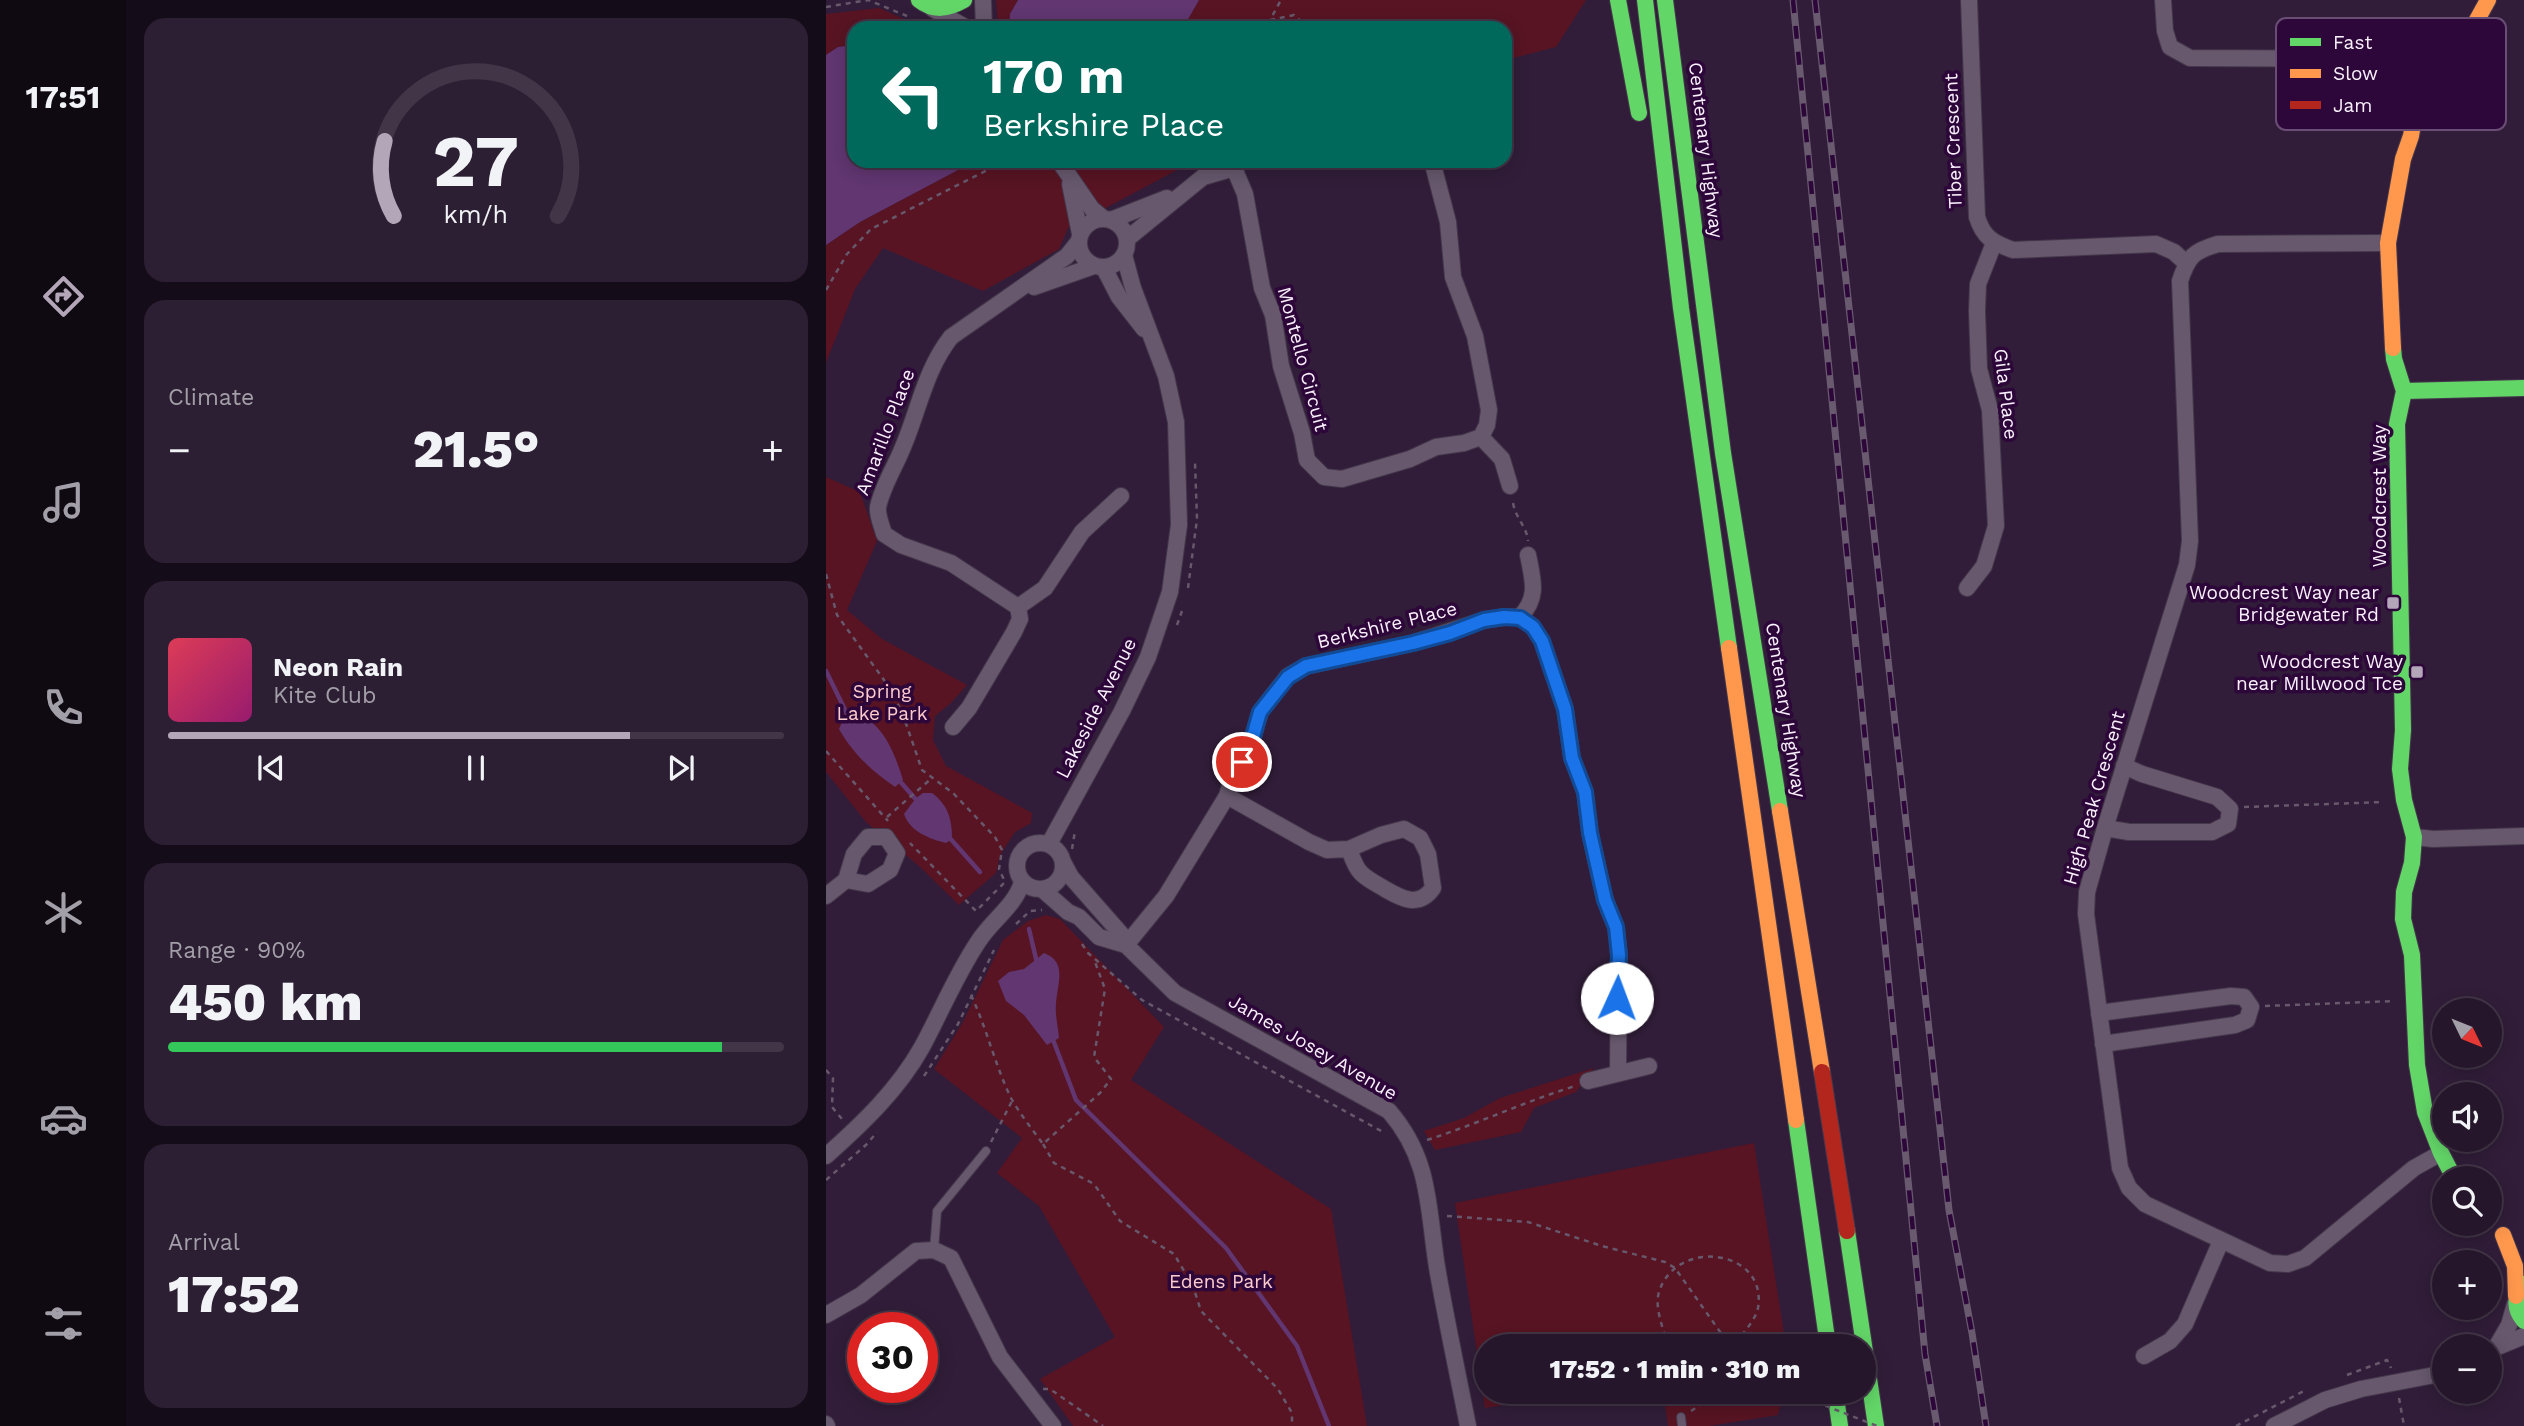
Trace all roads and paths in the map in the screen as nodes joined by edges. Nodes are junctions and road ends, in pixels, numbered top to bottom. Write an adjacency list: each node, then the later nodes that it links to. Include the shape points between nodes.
1 (964, 0): 10 (main road, via 944,9)
2 (983, 0): 16 (street)
3 (1281, 0): 14 (path)
4 (1618, 0): 19 (main road)
5 (1645, 0): 38 (main road)
6 (1665, 0): 130 (main road, Centenary Highway, via 1723,453)
7 (1969, 0): 31 (street, Tiber Crescent, via 1977,217 1982,232)
8 (2163, 0): 18 (street, via 2170,47 2190,58)
9 (2488, 0): 13 (main road)
10 (926, 4): 15 (street)
11 (826, 7): 12 (path, via 868,0)
12 (910, 17)
13 (2478, 18)
14 (1270, 20): 17 (path, via 1294,15)
15 (955, 21)
16 (984, 21)
17 (1301, 21)
18 (2276, 59)
19 (1641, 124)
20 (2411, 130): 32 (main road, Woodcrest Way)
21 (1647, 162): 38 (main road, via 1671,287)
22 (991, 168): 36 (path, via 871,229 847,254)
23 (1063, 168): 27 (street)
24 (1227, 168): 28 (street, Montello Circuit, via 1203,177)
25 (1239, 168): 42 (street, Montello Circuit, via 1262,288 1273,315 1281,366 1307,460 1324,477 1342,479)
26 (1434, 168): 42 (street, via 1448,222 1453,276 1475,336 1489,410)
27 (1069, 178): 29 (street, via 1092,209); 30 (street)
28 (1189, 189): 29 (street, Montello Circuit); 33 (street, Montello Circuit)
29 (1108, 220): 30 (street, via 1090,223); 33 (street, via 1124,231)
30 (1080, 237): 35 (street, via 1082,256); 37 (street, Amarillo Place, via 1067,256)
31 (1994, 243): 34 (street, via 2012,250 2156,244); 48 (street, Gila Place, via 1978,284 1977,312 1979,369 1990,410 1996,526 1984,566)
32 (2388, 243): 34 (street, via 2218,244 2198,250); 41 (main road, Woodcrest Way, via 2394,359)
33 (1126, 247): 35 (street, via 1119,261); 39 (street, Lakeside Avenue)
34 (2186, 263): 56 (street, High Peak Crescent, via 2180,281 2190,541 2187,565)
35 (1099, 267): 37 (street, Amarillo Place); 39 (street, Lakeside Avenue)
36 (826, 290)
37 (1010, 297): 50 (street, Amarillo Place, via 951,337 937,355 877,511 884,534 951,563)
38 (1681, 308): 114 (main road)
39 (1152, 339): 68 (street, Lakeside Avenue, via 1176,422 1180,525 1170,592 1148,657 1122,712)
40 (2524, 388): 41 (main road)
41 (2404, 391): 59 (main road, Woodcrest Way, via 2398,424 2400,769)
42 (1481, 436): 44 (street, via 1502,459)
43 (1194, 454): 49 (path, via 1197,519)
44 (1510, 486): 46 (path, via 1515,516 1527,532)
45 (1121, 496): 50 (street, via 1082,532 1045,588)
46 (1528, 555): 52 (street, via 1534,597)
47 (826, 574): 57 (path, via 837,615 884,680 902,712 922,770)
48 (1967, 588)
49 (1188, 589)
50 (1018, 607): 54 (street, via 1020,619 1014,632)
51 (1182, 611): 53 (path)
52 (1520, 618): 58 (street, Berkshire Place, via 1484,620 1413,643 1306,666 1288,677 1260,712); 88 (street, via 1542,641 1565,709 1605,900 1616,927)
53 (1175, 630)
54 (953, 727)
55 (826, 751): 61 (path)
56 (2124, 766): 60 (street, via 2217,797); 63 (street, High Peak Crescent)
57 (932, 778): 61 (path); 67 (path, via 995,836 1002,850 999,869 1005,882 976,911)
58 (1227, 796): 69 (street, via 1309,842 1328,849); 78 (street, Berkshire Place, via 1166,896)
59 (2404, 800): 60 (path); 66 (main road, Woodcrest Way)
60 (2230, 809): 63 (street, via 2228,824 2212,832)
61 (886, 818): 64 (path)
62 (1079, 824): 70 (path)
63 (2105, 828): 84 (street, High Peak Crescent, via 2087,892 2086,914)
64 (893, 829)
65 (2524, 835): 66 (street)
66 (2413, 837): 82 (main road, Woodcrest Way, via 2403,919 2412,955)
67 (909, 842)
68 (1049, 844): 70 (street); 72 (street, via 1033,844 1021,852 1016,867)
69 (1349, 849): 69 (street, via 1404,829 1420,838 1428,854 1433,888 1420,900 1398,896 1360,873)
70 (1068, 859): 73 (street, via 1058,882); 78 (street, James Josey Avenue, via 1071,877)
71 (846, 880): 74 (street)
72 (1022, 882): 73 (street); 94 (street, via 1019,893 975,946 921,1048 872,1115)
73 (1043, 890): 78 (street, James Josey Avenue, via 1099,937)
74 (826, 896)
75 (1048, 910): 76 (path, via 1030,911)
76 (1010, 930)
77 (1081, 943): 80 (path)
78 (1126, 945): 96 (street, James Josey Avenue, via 1175,993 1389,1111)
79 (994, 949): 81 (path)
80 (1094, 958): 93 (path, via 1142,1000); 95 (path, via 1105,989 1094,1057 1111,1079)
81 (971, 995): 90 (path, via 958,1024); 91 (path)
82 (2414, 1000): 83 (path); 98 (main road, Woodcrest Way, via 2425,1112)
83 (2251, 1007): 84 (street, via 2244,997 2231,996); 85 (street, via 2247,1020 2235,1025)
84 (2099, 1013): 85 (street, High Peak Crescent)
85 (2103, 1044): 104 (street, High Peak Crescent, via 2120,1168 2129,1188 2146,1203)
86 (1649, 1066): 88 (street)
87 (826, 1070): 94 (path, via 834,1078 832,1107)
88 (1618, 1073): 89 (street)
89 (1588, 1082): 96 (path)
90 (918, 1083)
91 (1013, 1101): 95 (path); 97 (path)
92 (884, 1124): 101 (path)
93 (1378, 1128)
94 (853, 1132): 99 (street)
95 (1043, 1144): 127 (path, via 1054,1163 1094,1184 1120,1221 1174,1254 1201,1311 1278,1390 1292,1413)
96 (1414, 1145): 102 (street, James Josey Avenue)
97 (986, 1151): 105 (lane, via 937,1211)
98 (2441, 1153): 100 (main road, Woodcrest Way); 104 (street, High Peak Crescent, via 2414,1168 2305,1258 2270,1264)
99 (826, 1156)
100 (2448, 1166)
101 (826, 1180)
102 (1430, 1215): 107 (path, via 1528,1222); 128 (street, James Josey Avenue)
103 (2503, 1235): 106 (main road); 108 (main road, via 2515,1266)
104 (2221, 1241): 118 (street, via 2185,1324)
105 (934, 1250): 109 (street, via 916,1251 861,1295); 120 (street, via 951,1258 1000,1357)
106 (2524, 1261)
107 (1675, 1268): 111 (path, via 1659,1293); 112 (path); 113 (path, via 1700,1257 1719,1256 1745,1270 1758,1293 1758,1310)
108 (2518, 1295): 110 (main road, via 2516,1311); 116 (street)
109 (826, 1315)
110 (2524, 1321)
111 (1665, 1334)
112 (1722, 1334)
113 (1743, 1334)
114 (1826, 1334)
115 (2524, 1335): 117 (street)
116 (2502, 1336)
117 (2502, 1346)
118 (2144, 1356)
119 (2432, 1375): 131 (street, via 2361,1389)
120 (1026, 1391): 125 (street); 126 (path, via 1050,1389)
121 (1705, 1404): 124 (path)
122 (1821, 1404): 130 (path, bridge)
123 (1837, 1404): 129 (main road)
124 (1682, 1422)
125 (1053, 1426)
126 (1102, 1426)
127 (1292, 1426)
128 (1468, 1426)
129 (1840, 1426)
130 (1877, 1426)
131 (2274, 1426)

